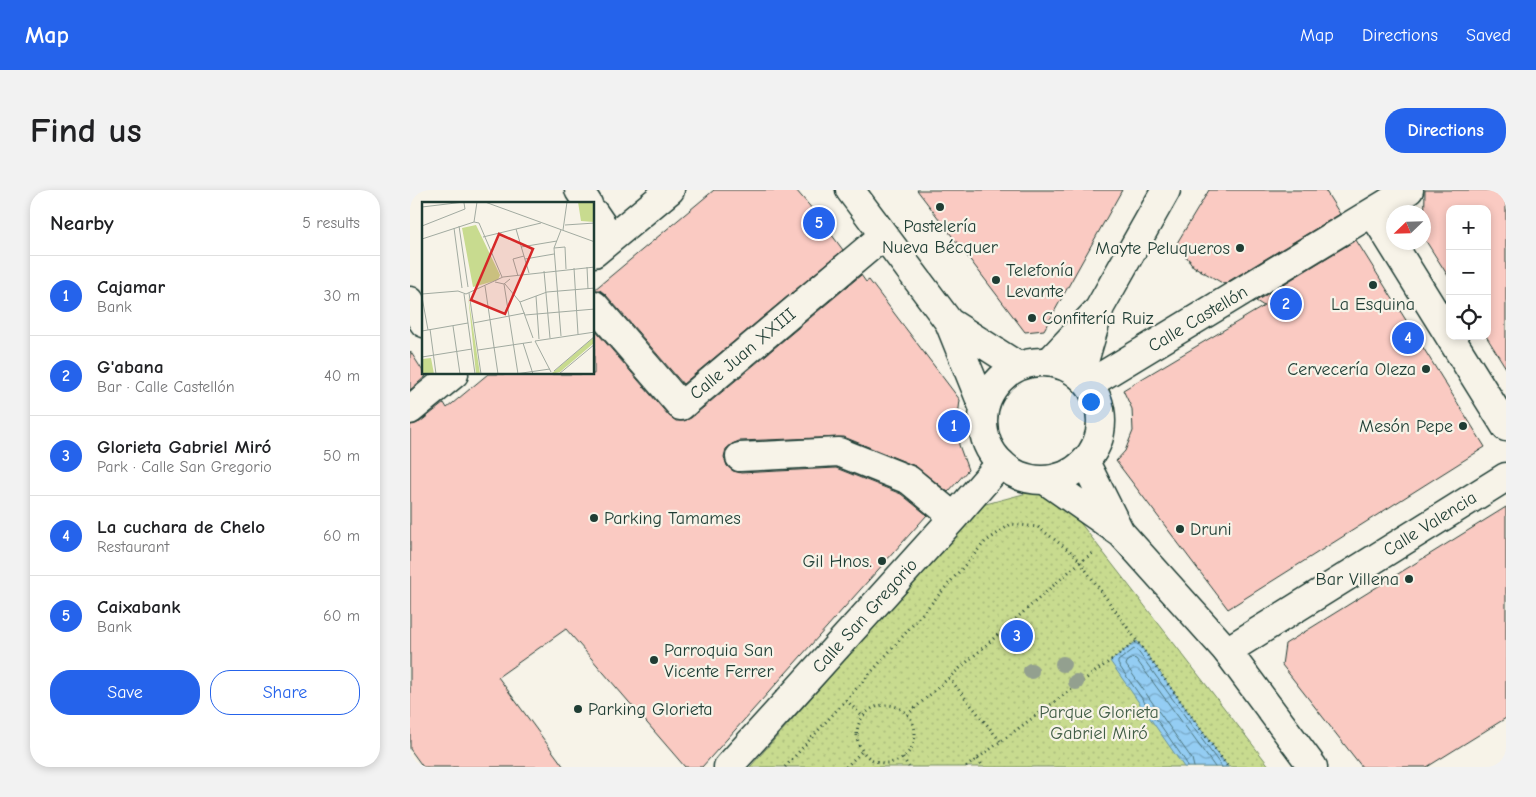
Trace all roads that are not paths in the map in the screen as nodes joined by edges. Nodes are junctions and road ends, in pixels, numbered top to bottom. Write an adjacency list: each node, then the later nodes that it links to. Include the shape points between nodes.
1 (579, 190): 6 (street)
2 (670, 190): 10 (street)
3 (850, 190): 9 (street)
4 (1166, 190): 13 (street)
5 (1409, 190): 7 (street, Calle Castellón)
6 (587, 202)
7 (1373, 213): 19 (street, Calle Castellón); 22 (street)
8 (595, 217): 10 (street)
9 (883, 236): 12 (street, Calle Juan XXIII, via 681,406); 15 (street)
10 (602, 246)
11 (410, 301): 14 (street)
12 (595, 306)
13 (1100, 307): 16 (street); 19 (street)
14 (422, 319)
15 (949, 322): 17 (street); 21 (street)
16 (1048, 362): 17 (street); 19 (street, via 1065,366)
17 (1018, 366): 21 (street, via 1002,377 990,392)
18 (453, 375): 20 (street)
19 (1084, 380): 24 (street, via 1097,399 1101,415 1095,448)
20 (410, 410)
21 (984, 410): 25 (street, via 983,429 989,448)
22 (1506, 427)
23 (740, 457): 28 (street, via 839,452 909,480)
24 (1085, 462): 27 (street, via 1060,477); 29 (street)
25 (1001, 463): 27 (street, via 1021,476); 28 (street, Calle San Gregorio)
26 (1506, 477): 30 (street, Calle Valencia)
27 (1045, 480): 29 (street)
28 (954, 517): 31 (street, Calle San Gregorio)
29 (1121, 533): 30 (street)
30 (1227, 651): 32 (street)
31 (728, 767)
32 (1313, 767)

